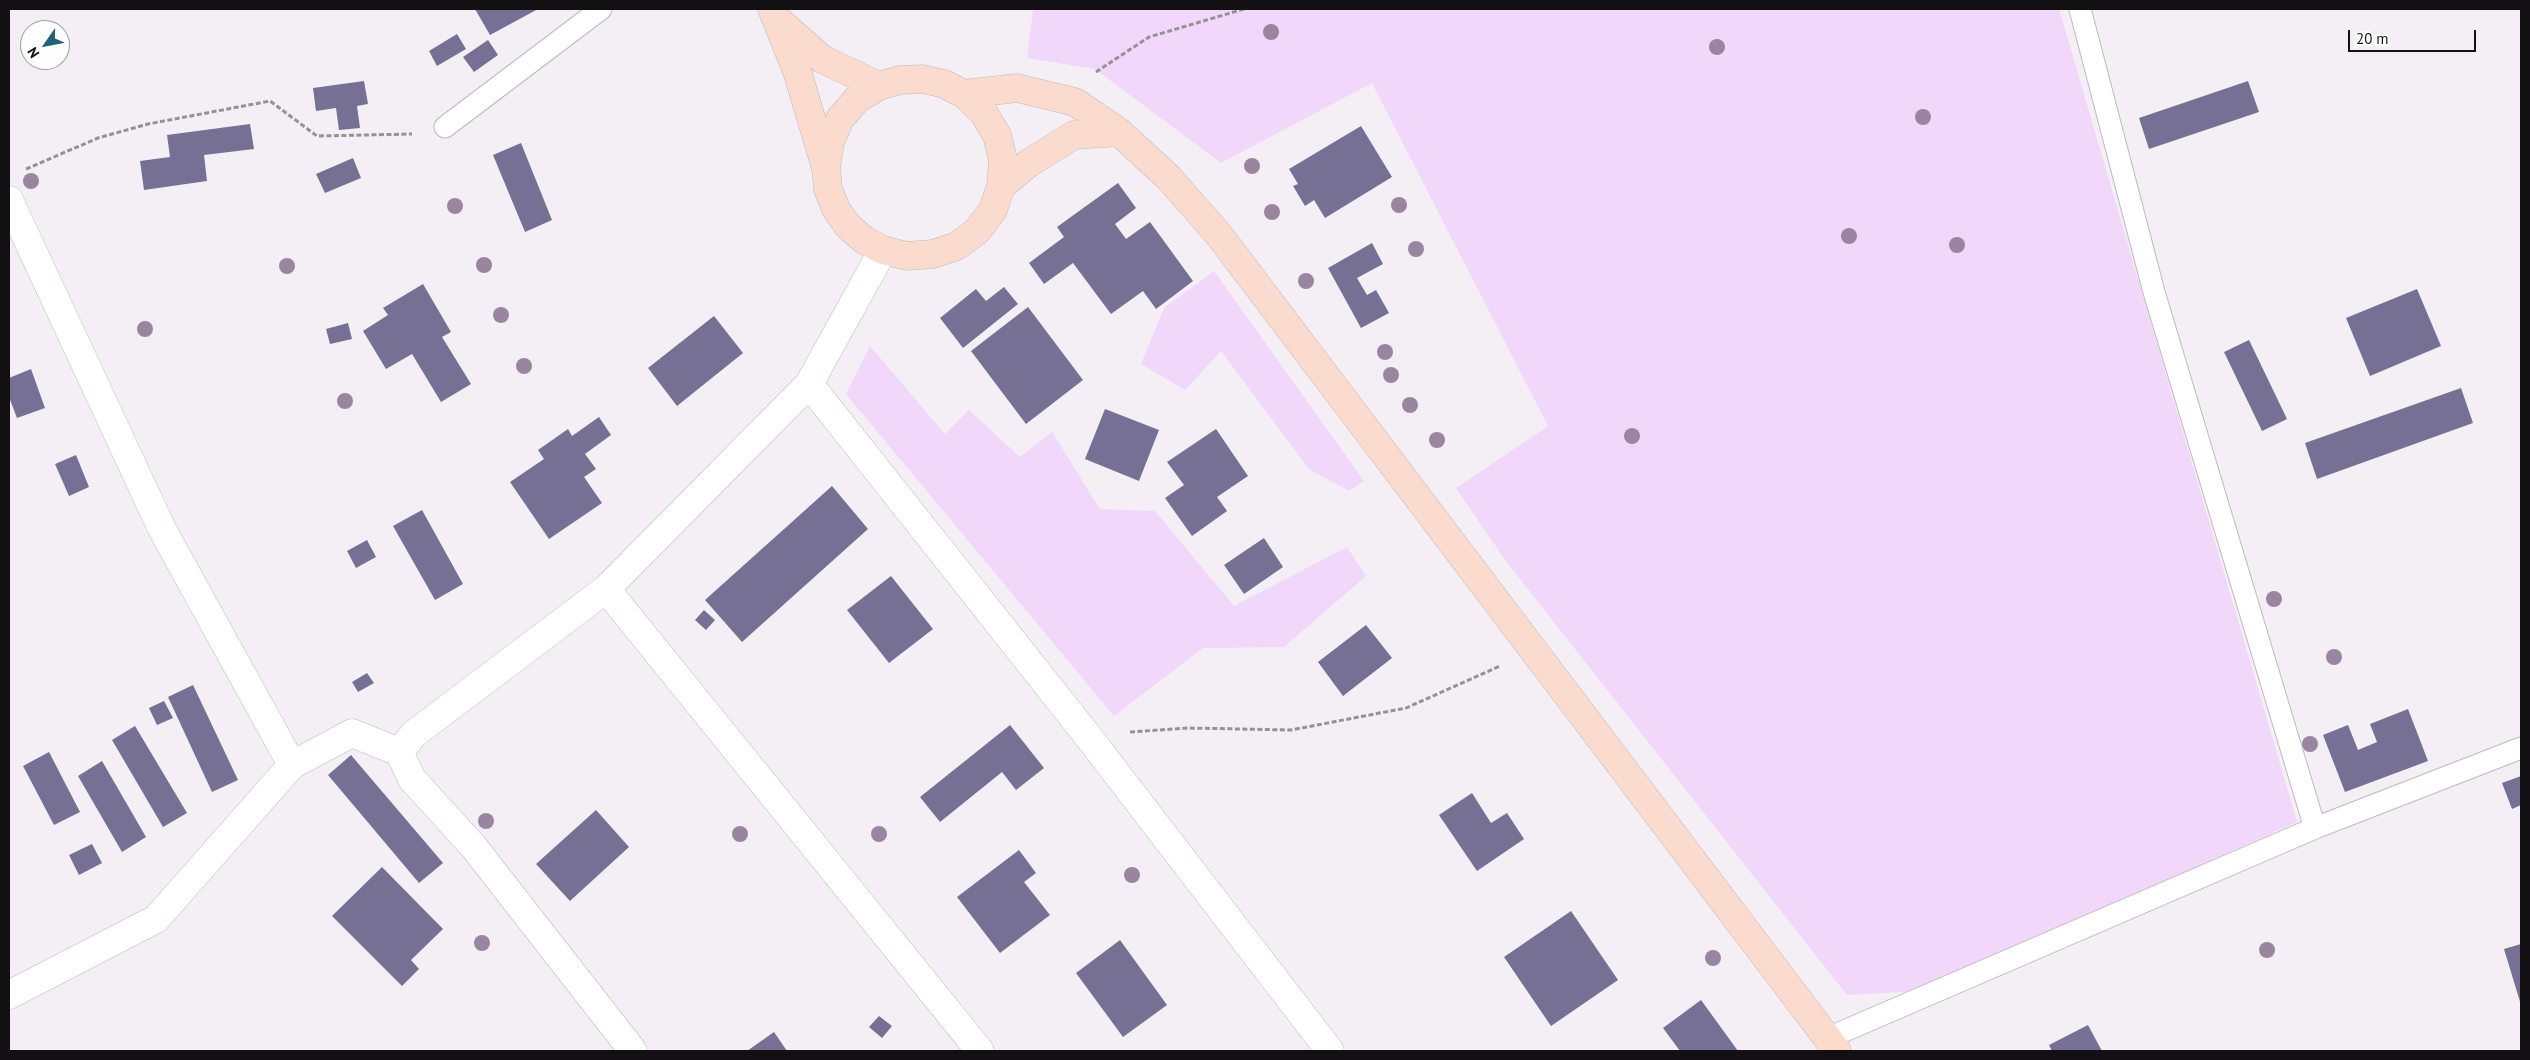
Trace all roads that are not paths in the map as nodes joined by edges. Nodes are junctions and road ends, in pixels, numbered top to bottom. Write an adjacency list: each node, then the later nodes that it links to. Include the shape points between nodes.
1 (601, 9): 6 (lane)
2 (2080, 9): 17 (lane, via 2154,292)
3 (775, 14): 4 (street, via 822,59); 8 (street, via 797,71)
4 (879, 86): 5 (street, via 900,80 923,79 944,84); 8 (street, via 857,99 840,118 830,142)
5 (964, 94): 7 (street, via 1017,88 1075,102); 9 (street, via 984,112 997,135 1003,160)
6 (445, 127)
7 (1119, 132): 9 (street, via 1074,135 1029,163); 19 (street, via 1169,178 1219,235)
8 (826, 168): 11 (street, via 828,189 836,209 864,240)
9 (1002, 186): 11 (street, via 993,210 977,230 957,246 933,254 907,256)
10 (9, 200): 16 (street, via 162,529)
11 (883, 250): 12 (street)
12 (810, 384): 13 (street); 22 (street, via 1087,735)
13 (606, 590): 15 (street, via 414,734); 21 (street)
14 (2521, 748): 17 (lane)
15 (399, 752): 16 (street, via 352,733); 20 (street, via 412,779 473,846)
16 (292, 765): 18 (street, via 156,919)
17 (2315, 828): 19 (lane)
18 (9, 995)
19 (1833, 1045)
20 (634, 1051)
21 (980, 1051)
22 (1330, 1051)

